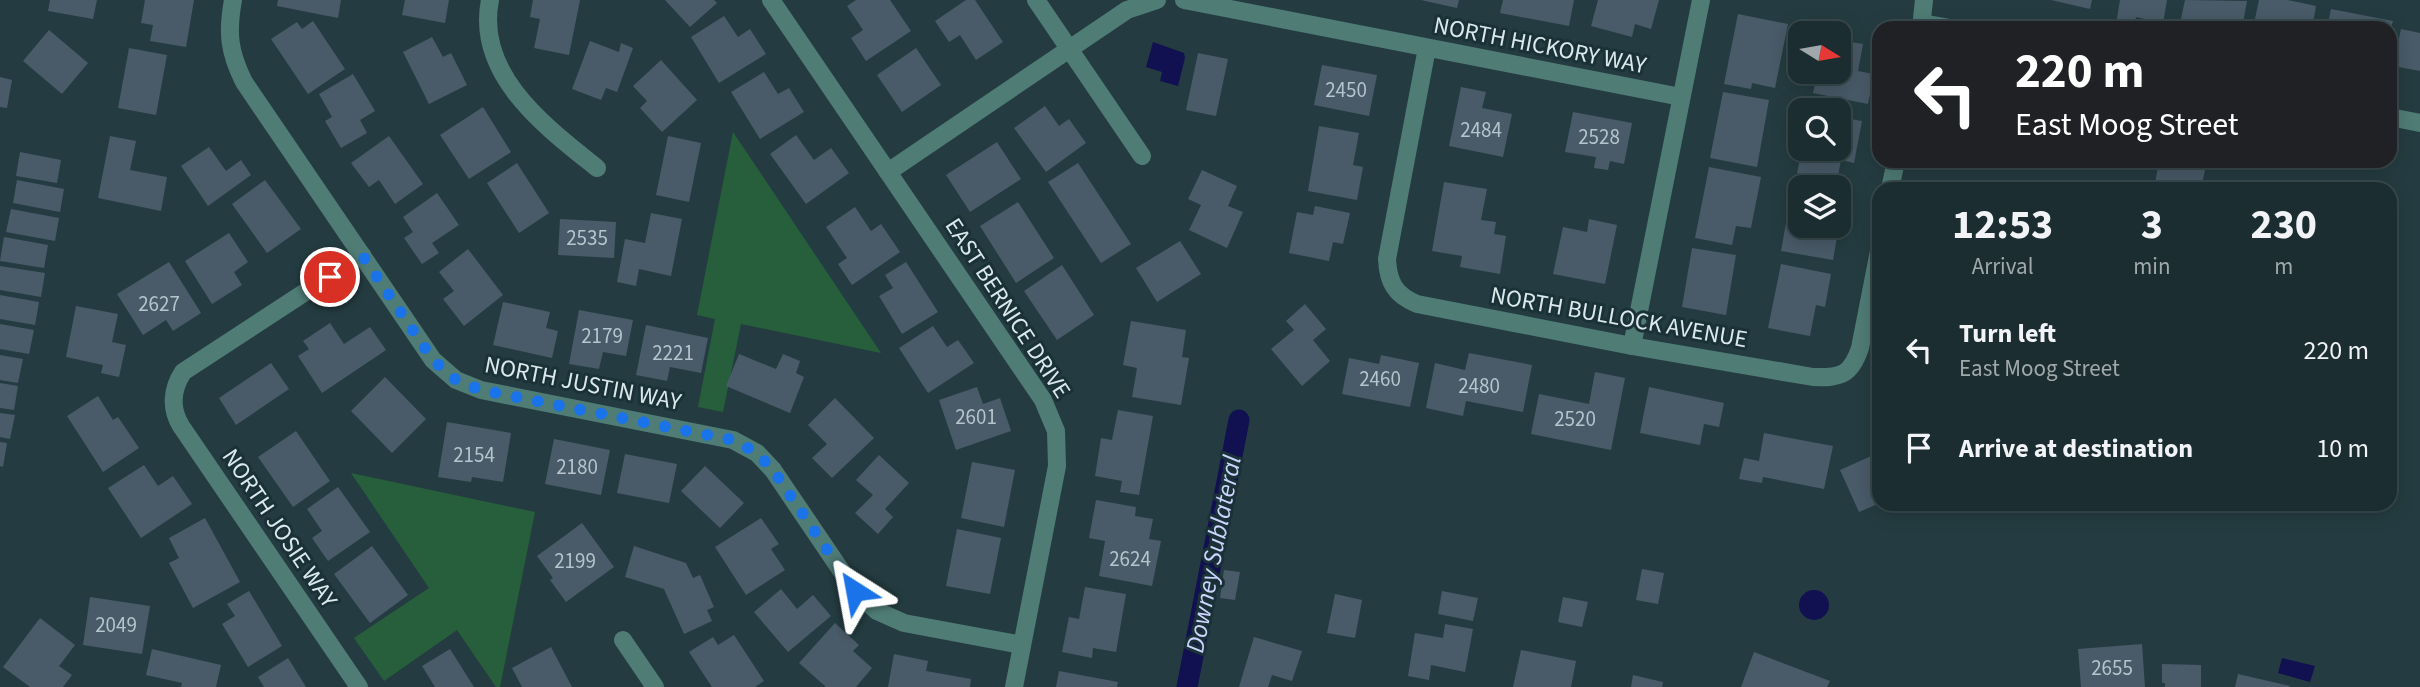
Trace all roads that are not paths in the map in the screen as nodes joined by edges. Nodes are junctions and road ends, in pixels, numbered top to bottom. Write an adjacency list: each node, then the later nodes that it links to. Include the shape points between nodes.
1 (233, 0): 18 (street, NORTH JUSTIN WAY, via 229,40 244,82)
2 (490, 0): 16 (street, via 488,31 502,72 532,114)
3 (771, 0): 17 (street)
4 (1036, 0): 11 (street)
5 (1157, 0): 11 (street, via 1127,10)
6 (1184, 0): 10 (street, NORTH HICKORY WAY)
7 (1701, 0): 12 (street)
8 (1924, 0): 9 (street)
9 (1922, 21)
10 (1427, 47): 12 (street, NORTH HICKORY WAY); 20 (street, NORTH BULLOCK AVENUE, via 1387,258 1391,285 1417,304)
11 (1069, 49): 15 (street); 17 (street)
12 (1681, 97): 20 (street)
13 (2397, 118): 14 (street)
14 (2420, 123)
15 (1142, 156)
16 (597, 168)
17 (888, 172): 22 (street, EAST BERNICE DRIVE, via 1043,400 1056,430 1056,466)
18 (362, 255): 22 (street, NORTH JUSTIN WAY, via 433,360 456,380 481,390 733,440 757,453 773,470 855,591 877,611 904,622); 23 (street, NORTH JOSIE WAY, via 183,372 174,391 174,411 181,426)
19 (1872, 287): 20 (street, NORTH BULLOCK AVENUE, via 1855,363 1830,378)
20 (1632, 346)
21 (623, 640): 24 (street)
22 (1022, 645): 25 (street, EAST BERNICE DRIVE)
23 (359, 687)
24 (655, 687)
25 (1014, 687)

